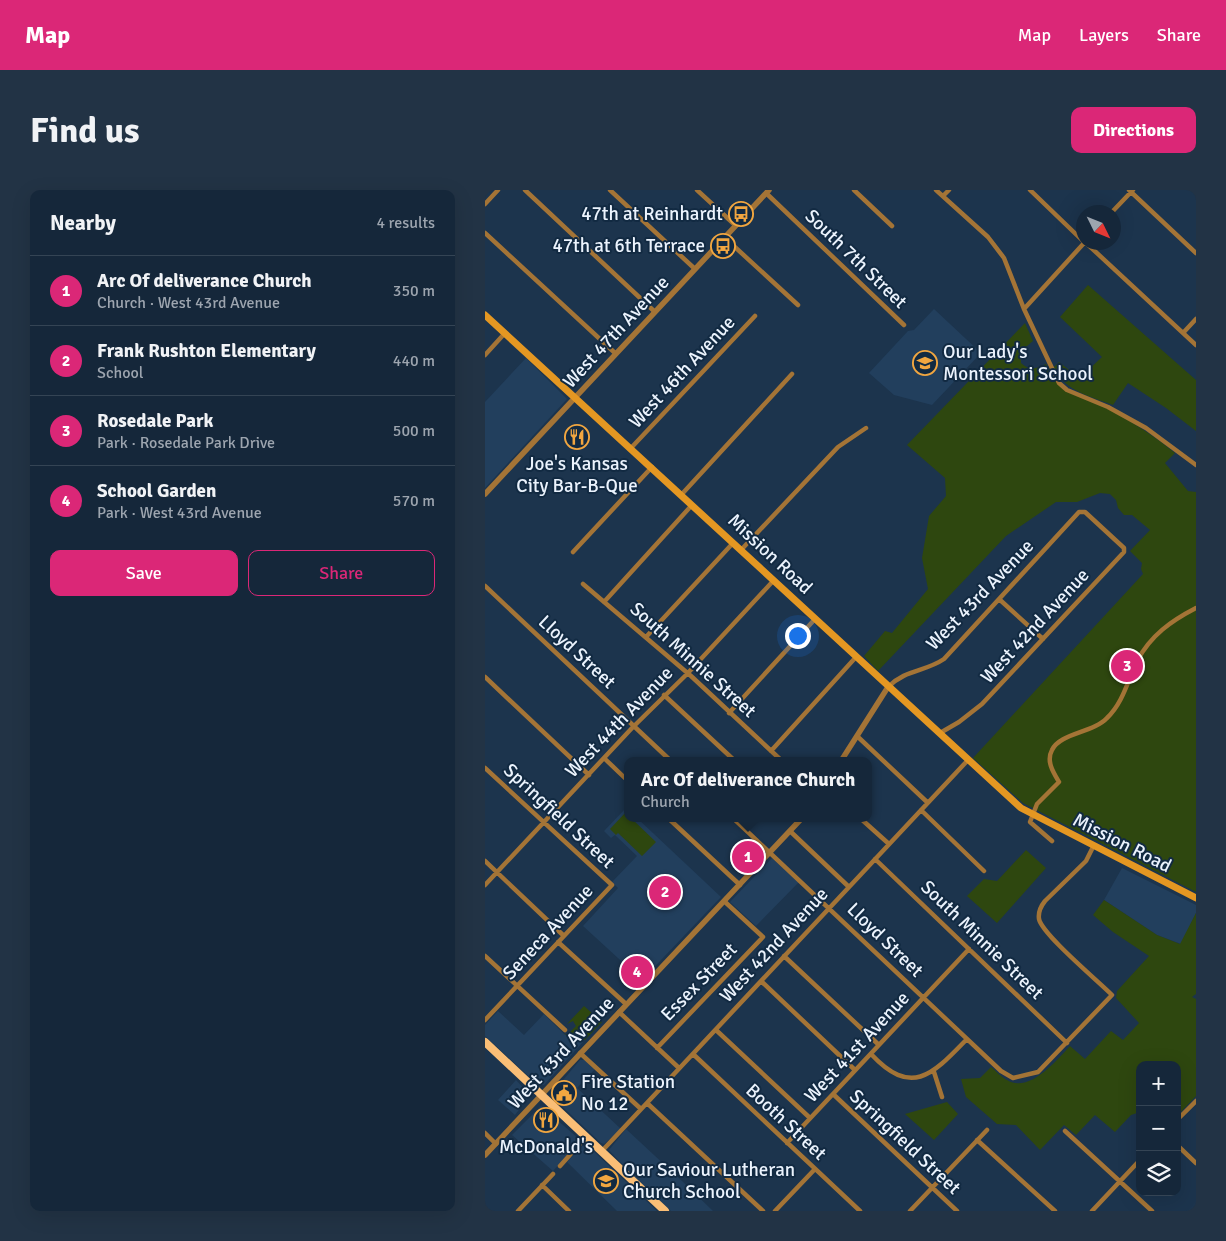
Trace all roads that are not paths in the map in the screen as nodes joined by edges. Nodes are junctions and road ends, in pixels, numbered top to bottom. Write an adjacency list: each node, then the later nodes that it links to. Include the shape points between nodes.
1 (498, 190): 12 (street)
2 (525, 190): 25 (street)
3 (610, 190): 22 (street)
4 (697, 190): 14 (street)
5 (854, 190): 15 (street)
6 (936, 190): 11 (street)
7 (949, 190): 11 (street)
8 (1030, 190): 17 (street)
9 (1131, 191): 13 (street); 21 (street)
10 (767, 192): 14 (street, West 47th Avenue); 29 (street, South 7th Street)
11 (943, 196): 24 (street, via 994,243 1004,258)
12 (485, 204)
13 (1118, 205)
14 (735, 225): 18 (street, West 47th Avenue)
15 (892, 226)
16 (485, 233): 33 (street)
17 (1076, 233)
18 (724, 237): 22 (street, West 47th Avenue); 23 (street)
19 (1078, 250): 24 (street)
20 (1094, 250): 31 (street)
21 (1196, 253)
22 (695, 269): 25 (street, West 47th Avenue)
23 (798, 305)
24 (1024, 309): 39 (street, via 1059,383 1145,428)
25 (655, 312): 33 (street, West 47th Avenue)
26 (485, 315): 30 (main road, Mission Road)
27 (755, 316): 38 (street, West 46th Avenue)
28 (1196, 319): 31 (street)
29 (904, 325)
30 (505, 333): 34 (street); 36 (main road, Mission Road)
31 (1183, 333): 32 (street)
32 (1196, 345)
33 (615, 353): 36 (street, West 47th Avenue)
34 (485, 355)
35 (792, 374): 42 (street)
36 (574, 398): 38 (main road, Mission Road); 41 (street, West 47th Avenue)
37 (866, 428): 46 (street, via 838,447)
38 (631, 448): 40 (main road, Mission Road)
39 (1196, 465)
40 (652, 467): 42 (main road, Mission Road); 47 (street)
41 (485, 494)
42 (682, 494): 43 (main road, Mission Road)
43 (692, 504): 45 (main road, Mission Road); 52 (street)
44 (1082, 510): 51 (street, West 43rd Avenue); 56 (street, West 42nd Avenue, via 1124,548 1124,552)
45 (734, 543): 46 (main road, Mission Road); 55 (street)
46 (741, 550): 48 (main road, Mission Road)
47 (573, 552)
48 (774, 580): 54 (main road, Mission Road); 58 (street, West 44th Avenue)
49 (583, 584): 52 (street, South Minnie Street)
50 (485, 586): 65 (street, Lloyd Street)
51 (999, 599): 56 (street); 61 (street, West 43rd Avenue, via 945,659 903,674)
52 (604, 602): 55 (street, South Minnie Street)
53 (1196, 608): 80 (street, via 1171,621 1151,641 1107,719 1056,744 1049,758 1059,782 1037,804)
54 (815, 619): 57 (main road, Mission Road); 64 (street)
55 (646, 637): 58 (street, South Minnie Street)
56 (1043, 639): 66 (street, West 42nd Avenue, via 982,704)
57 (856, 657): 61 (main road, Mission Road); 68 (street)
58 (687, 674): 63 (street, West 44th Avenue); 64 (street, South Minnie Street)
59 (485, 677): 60 (street)
60 (491, 683): 62 (street); 76 (street)
61 (888, 687): 66 (main road, Mission Road); 67 (street, West 43rd Avenue)
62 (485, 689)
63 (664, 695): 65 (street, West 44th Avenue); 70 (street)
64 (729, 713): 68 (street, South Minnie Street)
65 (633, 726): 69 (street, Lloyd Street); 73 (street, West 44th Avenue)
66 (940, 733): 74 (main road, Mission Road)
67 (857, 736): 72 (street, West 43rd Avenue); 78 (street)
68 (771, 751): 71 (street, South Minnie Street)
69 (667, 757)
70 (731, 757)
71 (778, 757)
72 (844, 757)
73 (604, 758): 76 (street, West 44th Avenue); 77 (street)
74 (968, 760): 78 (street, West 42nd Avenue); 80 (main road, Mission Road)
75 (485, 768): 81 (street, Springfield Street)
76 (589, 774): 81 (street, West 44th Avenue)
77 (624, 777)
78 (927, 802): 79 (street, West 42nd Avenue)
79 (921, 810): 88 (street, West 42nd Avenue); 93 (street)
80 (1033, 816): 87 (street, Mission Road, via 1031,823); 89 (main road, Mission Road)
81 (543, 822): 94 (street, West 44th Avenue); 97 (street, Springfield Street)
82 (672, 822): 96 (street)
83 (737, 822): 90 (street, Lloyd Street)
84 (798, 822): 86 (street, West 43rd Avenue)
85 (864, 822): 88 (street)
86 (791, 832): 90 (street, West 43rd Avenue); 98 (street)
87 (1053, 841)
88 (889, 844): 91 (street, West 42nd Avenue)
89 (1093, 846): 99 (main road, Mission Road); 117 (street, via 1086,861 1045,901 1040,913 1047,932 1113,995)
90 (772, 853): 96 (street, West 43rd Avenue); 101 (street, Lloyd Street)
91 (875, 859): 98 (street, West 42nd Avenue); 104 (street, South Minnie Street)
92 (485, 861): 94 (street)
93 (984, 871)
94 (497, 872): 95 (street, West 44th Avenue); 102 (street)
95 (485, 885)
96 (740, 885): 100 (street, West 43rd Avenue)
97 (612, 886): 102 (street, Seneca Avenue)
98 (849, 887): 101 (street, West 42nd Avenue)
99 (1196, 898)
100 (725, 901): 110 (street, West 43rd Avenue); 119 (street, Essex Street, via 763,937)
101 (830, 908): 106 (street, West 42nd Avenue); 109 (street, Lloyd Street)
102 (564, 936): 103 (street, Seneca Avenue)
103 (559, 942): 108 (street, Seneca Avenue); 110 (street)
104 (969, 949): 109 (street, West 41st Avenue); 117 (street, South Minnie Street)
105 (485, 956): 108 (street)
106 (784, 956): 107 (street, West 42nd Avenue); 118 (street)
107 (761, 981): 114 (street, West 42nd Avenue); 124 (street, Springfield Street)
108 (517, 986): 112 (street, Seneca Avenue); 113 (street)
109 (923, 998): 115 (street, Lloyd Street); 118 (street, West 41st Avenue)
110 (626, 1004): 111 (street, West 43rd Avenue)
111 (619, 1012): 119 (street); 120 (street, West 43rd Avenue)
112 (485, 1020)
113 (565, 1030)
114 (715, 1030): 121 (street, West 42nd Avenue); 133 (street)
115 (967, 1039): 117 (street, Lloyd Street, via 1005,1075 1020,1078 1038,1072); 125 (street)
116 (485, 1042): 127 (main road)
117 (1067, 1043)
118 (879, 1045): 122 (street, West 41st Avenue)
119 (657, 1048): 123 (street)
120 (580, 1053): 127 (street, West 43rd Avenue); 131 (street)
121 (693, 1054): 123 (street, West 42nd Avenue); 139 (street, Booth Street)
122 (871, 1054): 124 (street, West 41st Avenue); 125 (street, via 889,1070 905,1078)
123 (679, 1068): 130 (street, West 42nd Avenue)
124 (855, 1070): 126 (street, West 41st Avenue)
125 (934, 1072): 128 (street)
126 (833, 1094): 133 (street, West 41st Avenue); 151 (street, Springfield Street)
127 (541, 1095): 137 (main road); 140 (street, West 43rd Avenue)
128 (942, 1097)
129 (1196, 1101): 132 (street)
130 (647, 1102): 131 (street, West 42nd Avenue); 155 (street)
131 (641, 1109): 142 (street, West 42nd Avenue)
132 (1181, 1116)
133 (810, 1118): 139 (street, West 41st Avenue)
134 (987, 1130): 138 (street)
135 (1065, 1131): 149 (street)
136 (485, 1133): 140 (street)
137 (586, 1137): 142 (main road); 146 (street)
138 (977, 1140): 151 (street); 160 (street)
139 (787, 1143): 147 (street, Booth Street)
140 (496, 1144): 143 (street, West 43rd Avenue)
141 (1181, 1149): 144 (street)
142 (601, 1152): 154 (main road)
143 (485, 1155)
144 (1196, 1163)
145 (1136, 1164): 149 (street)
146 (559, 1166)
147 (815, 1169): 156 (street); 157 (street, Booth Street)
148 (553, 1174): 150 (street)
149 (1120, 1181): 161 (street); 162 (street)
150 (542, 1185): 152 (street); 153 (street)
151 (932, 1188): 158 (street); 159 (street, Springfield Street)
152 (518, 1211)
153 (569, 1211)
154 (665, 1211)
155 (763, 1211)
156 (775, 1211)
157 (859, 1211)
158 (910, 1211)
159 (957, 1211)
160 (1055, 1211)
161 (1091, 1211)
162 (1152, 1211)

